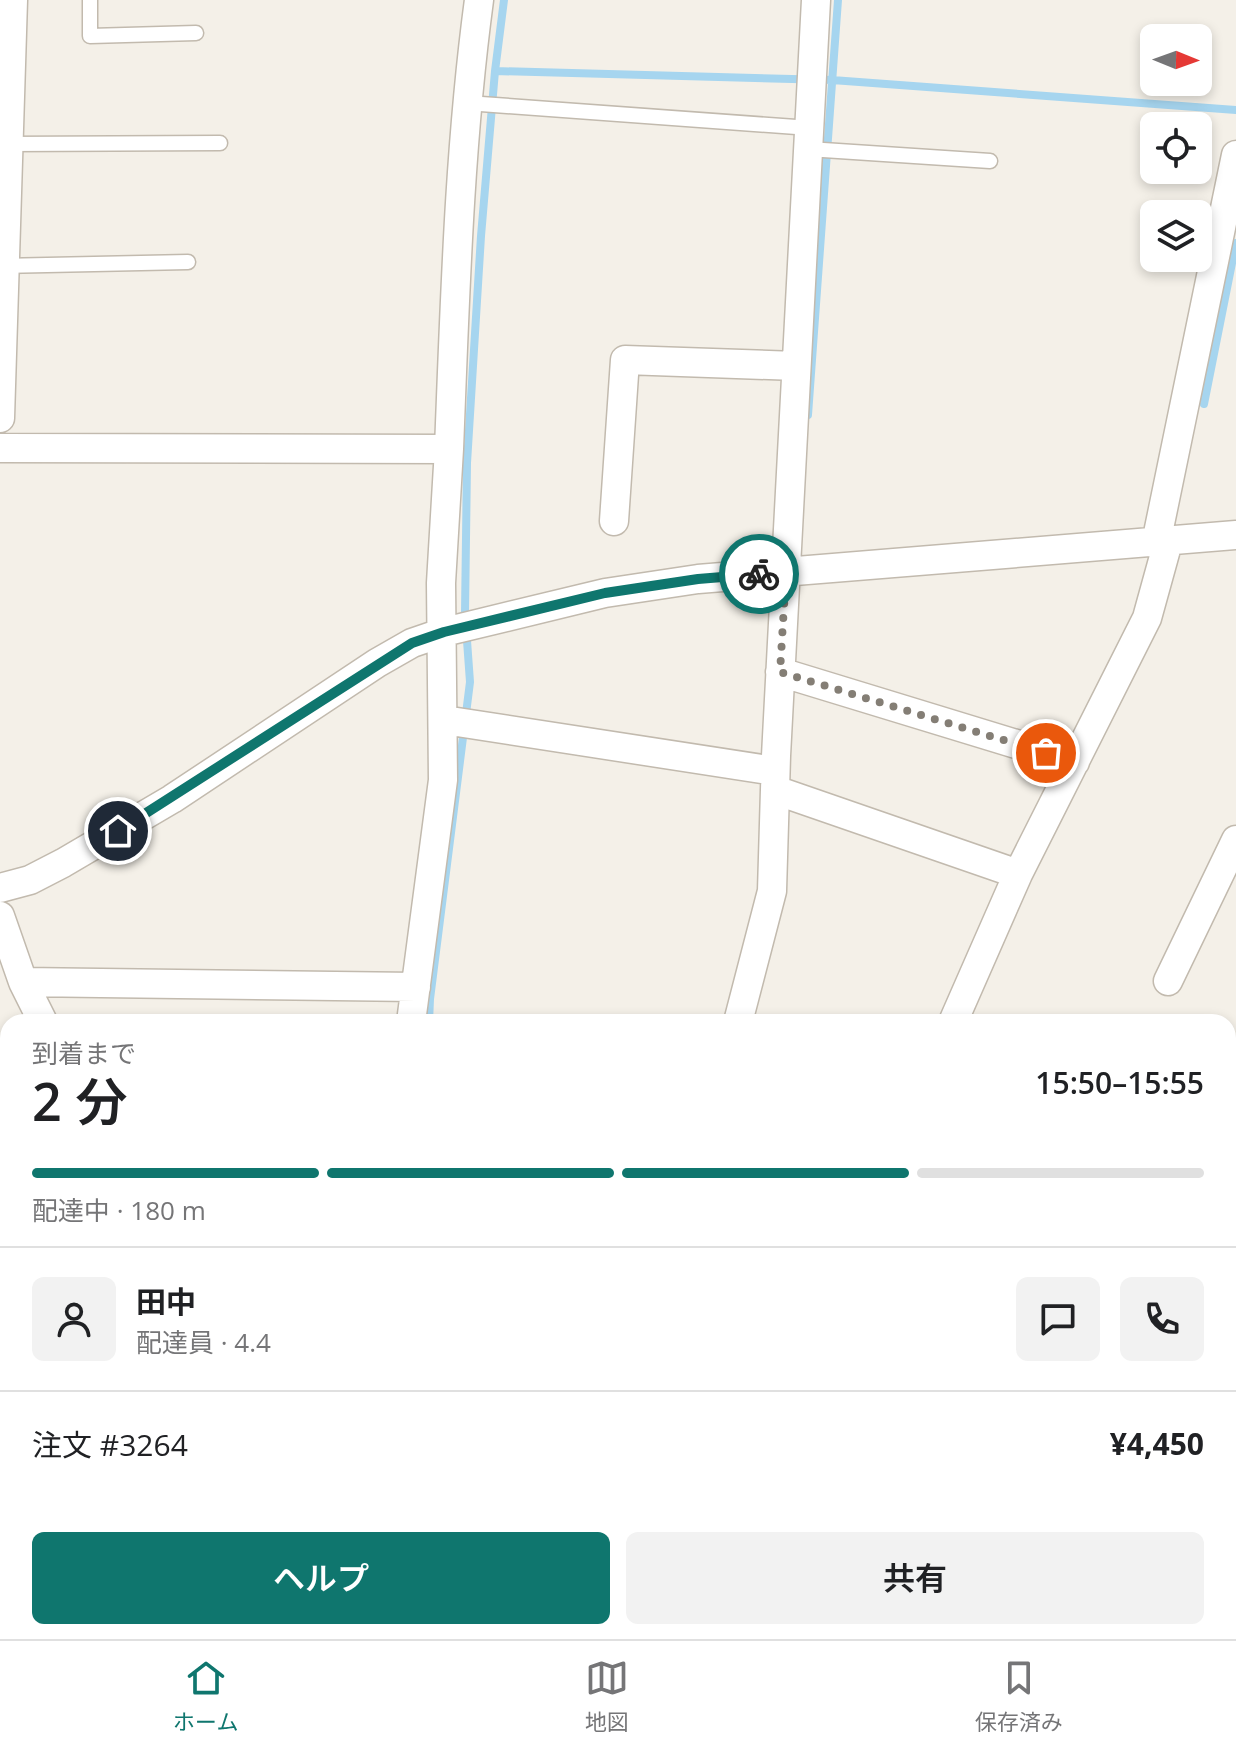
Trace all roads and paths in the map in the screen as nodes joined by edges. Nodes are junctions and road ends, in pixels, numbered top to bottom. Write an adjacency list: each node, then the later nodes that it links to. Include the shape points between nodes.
1 (13, 0): 9 (street)
2 (90, 0): 5 (lane, via 90,36)
3 (479, 0): 6 (street)
4 (816, 0): 7 (street)
5 (196, 33)
6 (467, 103): 7 (lane); 19 (street)
7 (809, 138): 11 (lane); 16 (street)
8 (220, 143): 9 (lane)
9 (8, 144): 14 (street)
10 (1236, 155): 12 (street)
11 (990, 161)
12 (1227, 250): 22 (street)
13 (188, 262): 14 (lane)
14 (2, 266): 15 (street)
15 (2, 320): 17 (street)
16 (796, 366): 20 (street, via 625,360); 23 (street)
17 (0, 418)
18 (0, 448): 19 (street)
19 (449, 449): 24 (street, via 441,583)
20 (614, 521)
21 (1236, 535): 22 (street)
22 (1162, 542): 23 (street); 27 (street, via 1147,618)
23 (786, 573): 24 (street, via 605,593); 25 (street)
24 (444, 632): 26 (street); 31 (street, via 377,663 172,799 63,863)
25 (780, 672): 27 (street); 28 (street)
26 (444, 720): 28 (street); 35 (street, via 443,780)
27 (1075, 762): 30 (street)
28 (775, 780): 30 (street); 38 (street, via 772,891)
29 (1236, 840): 33 (street)
30 (1018, 874): 39 (street)
31 (0, 888)
32 (0, 916): 34 (street)
33 (1168, 981)
34 (23, 982): 35 (street); 36 (street)
35 (416, 987): 37 (street)
36 (39, 1014)
37 (412, 1014)
38 (740, 1014)
39 (957, 1014)

